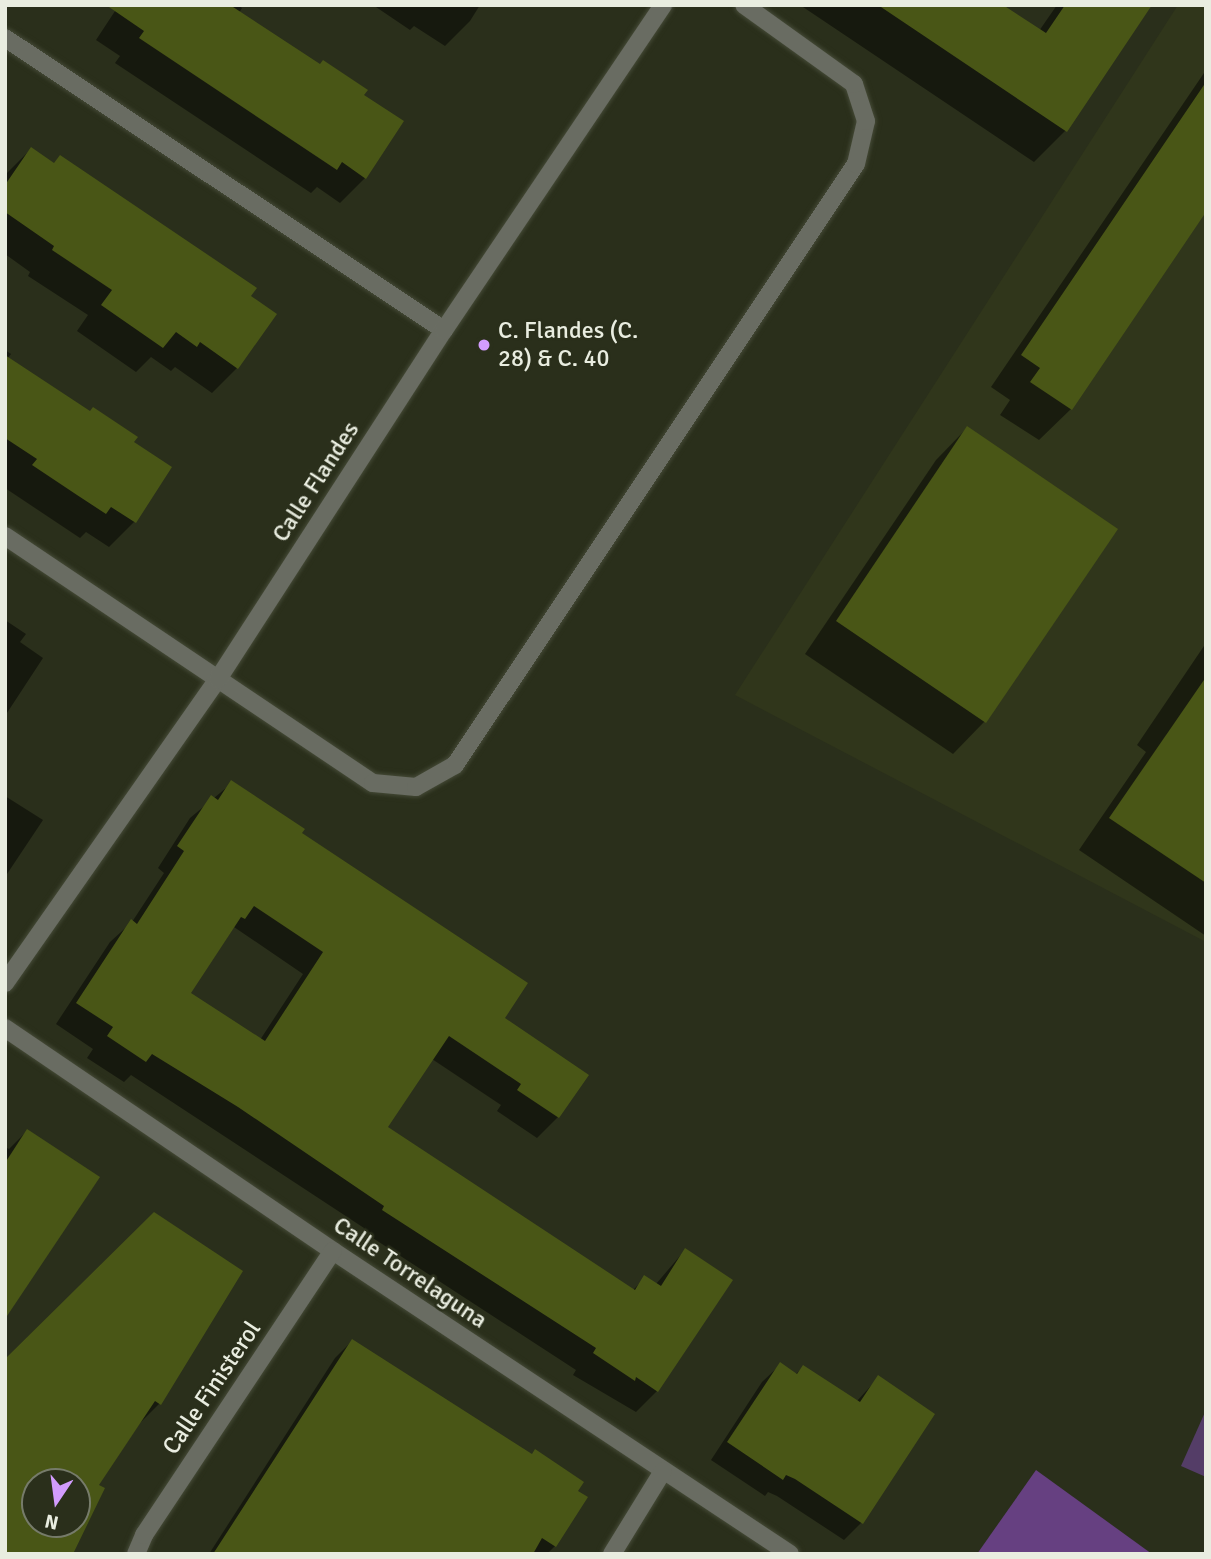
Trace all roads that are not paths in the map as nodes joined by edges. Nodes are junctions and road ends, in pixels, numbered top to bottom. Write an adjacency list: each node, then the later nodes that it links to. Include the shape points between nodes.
1 (663, 5): 4 (street, Calle Flandes)
2 (744, 5): 6 (street, via 854,85 866,121 856,164 455,765 416,787 373,783)
3 (5, 38): 4 (street)
4 (444, 330): 6 (street, Calle Flandes)
5 (5, 536): 6 (street)
6 (218, 679): 7 (street, Calle Flandes)
7 (5, 983)
8 (5, 1028): 9 (street, Calle Torrelaguna)
9 (333, 1251): 10 (street, Calle Torrelaguna); 11 (street, Calle Finisterol, via 144,1535)
10 (663, 1471): 12 (street); 13 (street, Calle Torrelaguna)
11 (136, 1554)
12 (612, 1554)
13 (790, 1554)

